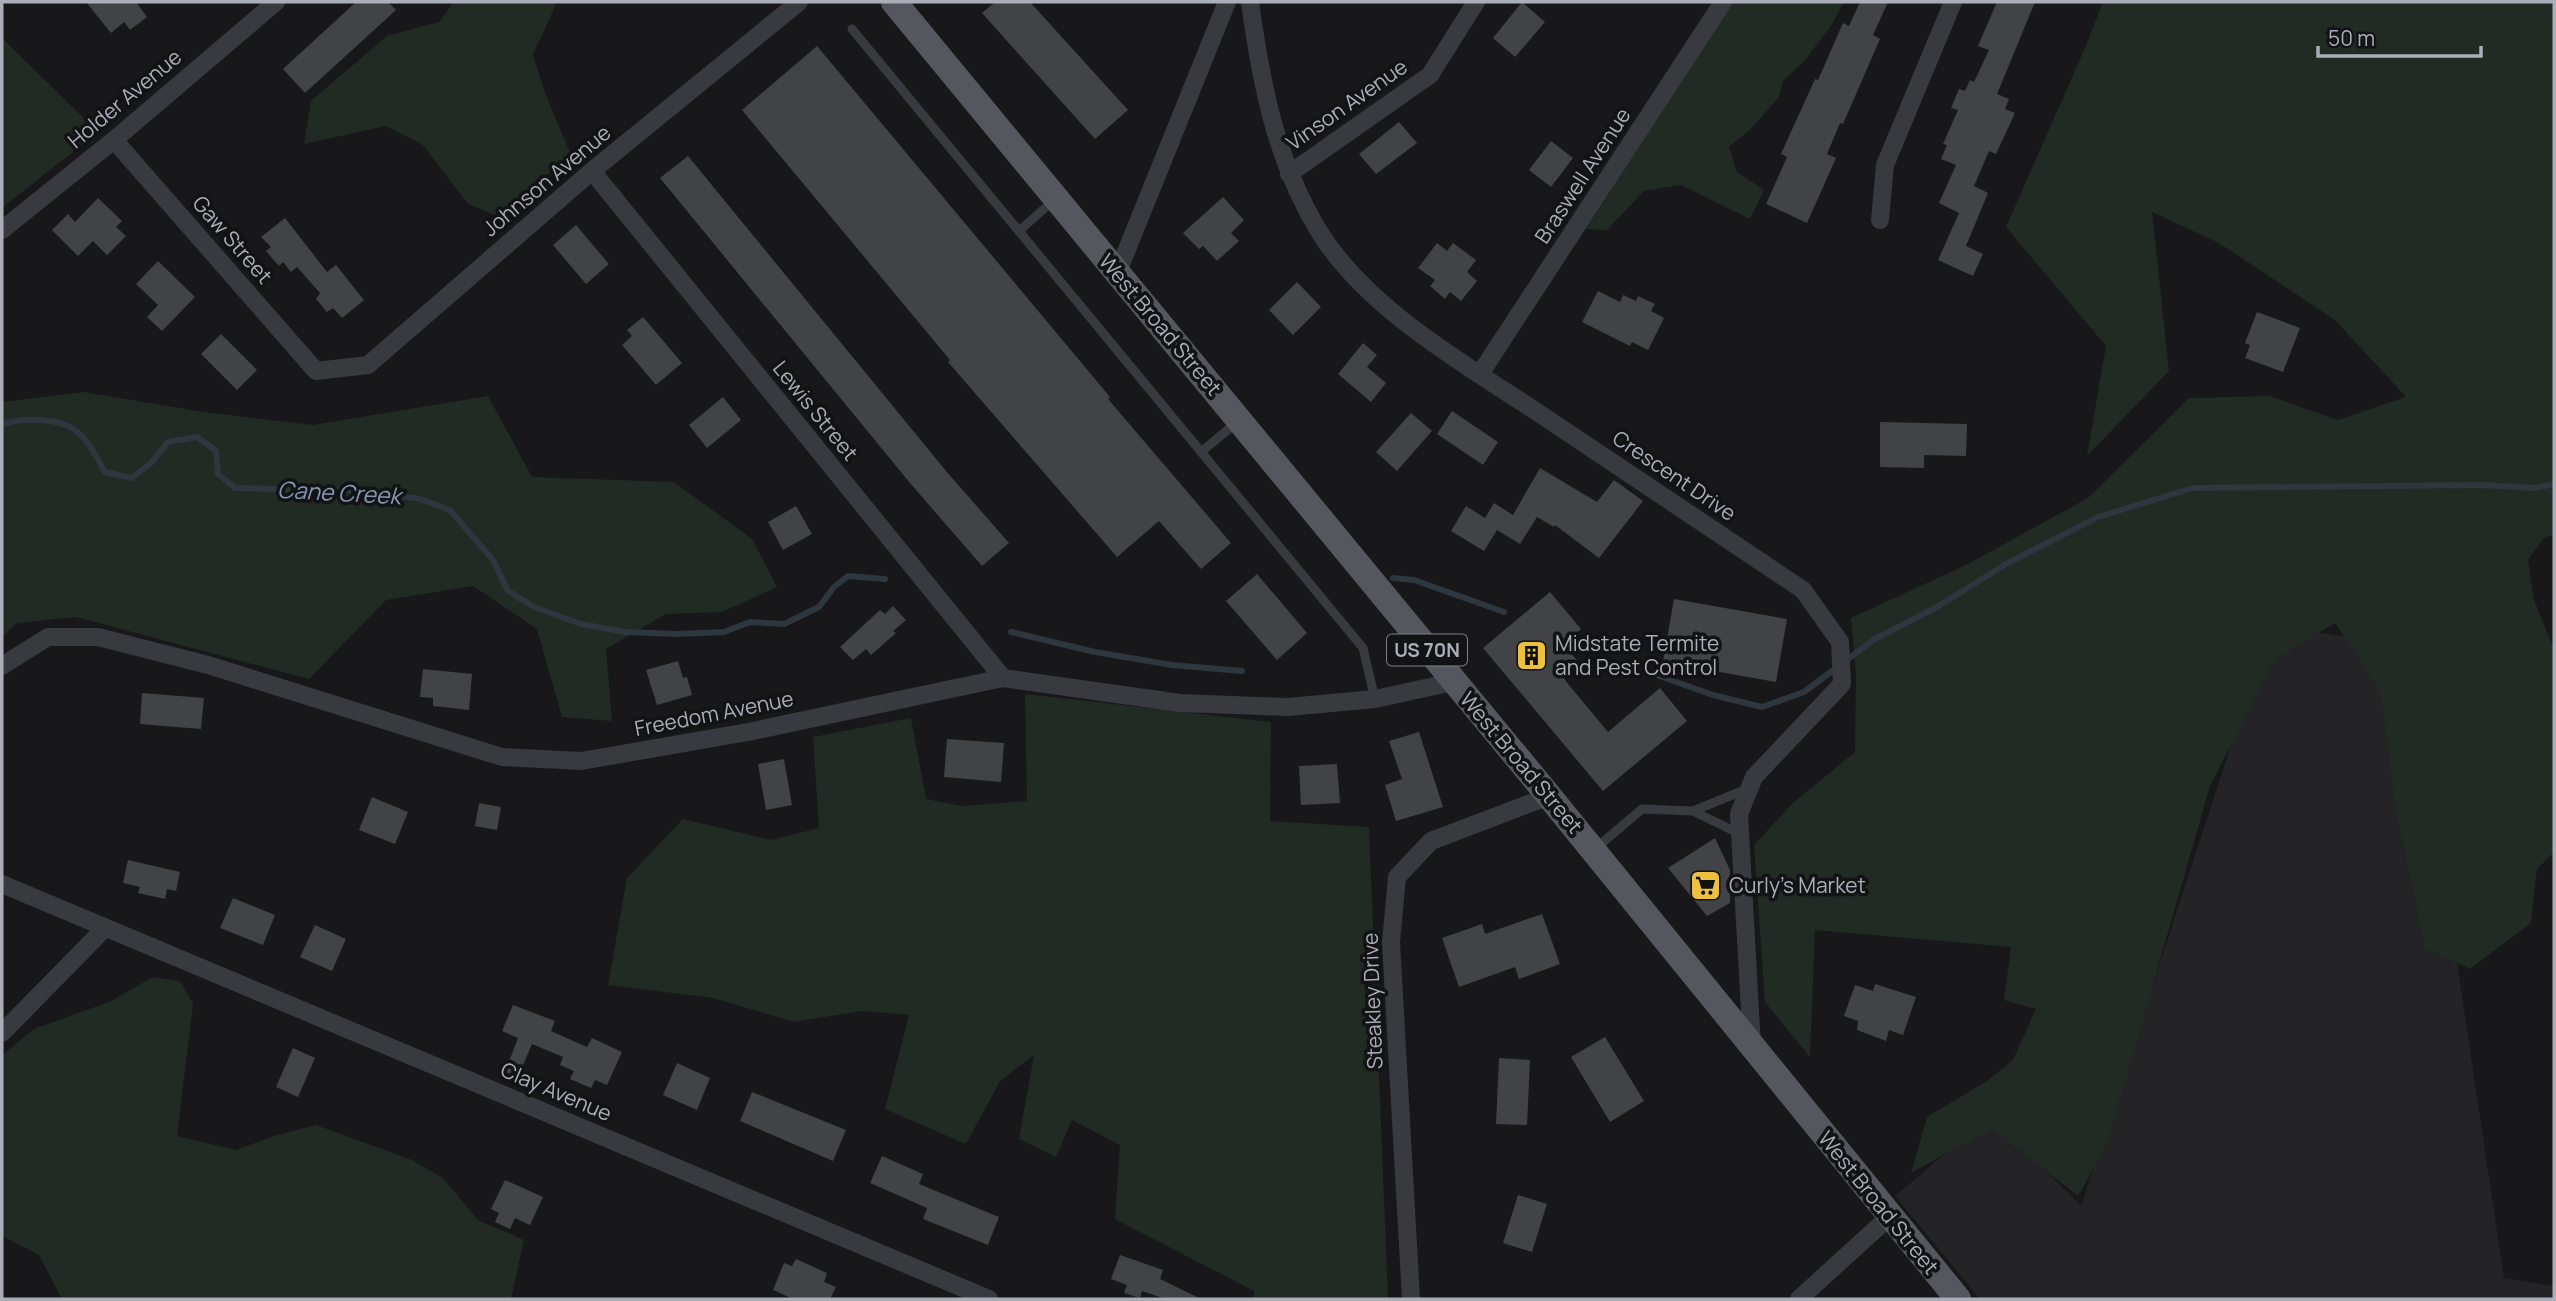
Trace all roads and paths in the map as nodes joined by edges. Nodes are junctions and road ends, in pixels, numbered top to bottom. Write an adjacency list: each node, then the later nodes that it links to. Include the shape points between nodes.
1 (276, 2): 10 (street, Holder Avenue)
2 (799, 2): 11 (street, Johnson Avenue)
3 (894, 2): 13 (main road, West Broad Street / US 70N)
4 (1227, 2): 17 (street)
5 (1250, 2): 12 (street, Crescent Drive, via 1266,103)
6 (1476, 2): 12 (street, Vinson Avenue, via 1430,75)
7 (1723, 2): 19 (street, Braswell Avenue)
8 (1953, 2): 14 (street, via 1885,165)
9 (852, 29): 16 (lane)
10 (114, 140): 15 (street, Holder Avenue); 18 (street, Gaw Street)
11 (592, 171): 18 (street, Johnson Avenue, via 368,365); 23 (street, Lewis Street)
12 (1289, 174): 19 (street, Crescent Drive, via 1321,234 1360,282 1423,337)
13 (1055, 199): 16 (lane); 17 (main road, West Broad Street / US 70N)
14 (1880, 220)
15 (2, 230)
16 (1019, 232): 21 (lane)
17 (1117, 274): 20 (main road, West Broad Street / US 70N)
18 (316, 371)
19 (1480, 374): 26 (street, Crescent Drive, via 1803,590 1840,642 1842,684 1754,778)
20 (1239, 420): 21 (lane); 24 (main road, West Broad Street / US 70N)
21 (1201, 452): 25 (lane, via 1363,648)
22 (2, 666): 23 (street, Freedom Avenue, via 48,636 98,637 208,665 502,757 581,761 748,732)
23 (1003, 678): 25 (street, Freedom Avenue, via 1180,703 1288,707)
24 (1453, 682): 25 (street, Freedom Avenue); 27 (main road, West Broad Street / US 70N)
25 (1375, 699)
26 (1750, 788): 28 (lane); 29 (street, Crescent Drive, via 1739,814)
27 (1549, 796): 30 (main road, West Broad Street / US 70N); 37 (street, Steakley Drive, via 1431,841 1397,877 1391,942)
28 (1693, 811): 29 (lane); 30 (lane, via 1642,809)
29 (1740, 834): 34 (street, Crescent Drive)
30 (1593, 850): 34 (main road, West Broad Street / US 70N)
31 (2, 884): 32 (street, Clay Avenue)
32 (105, 928): 33 (street); 36 (street, Clay Avenue)
33 (2, 1033)
34 (1752, 1047): 35 (main road, West Broad Street / US 70N)
35 (1889, 1217): 38 (street); 39 (main road, West Broad Street / US 70N)
36 (989, 1299)
37 (1411, 1299)
38 (1799, 1299)
39 (1958, 1299)

